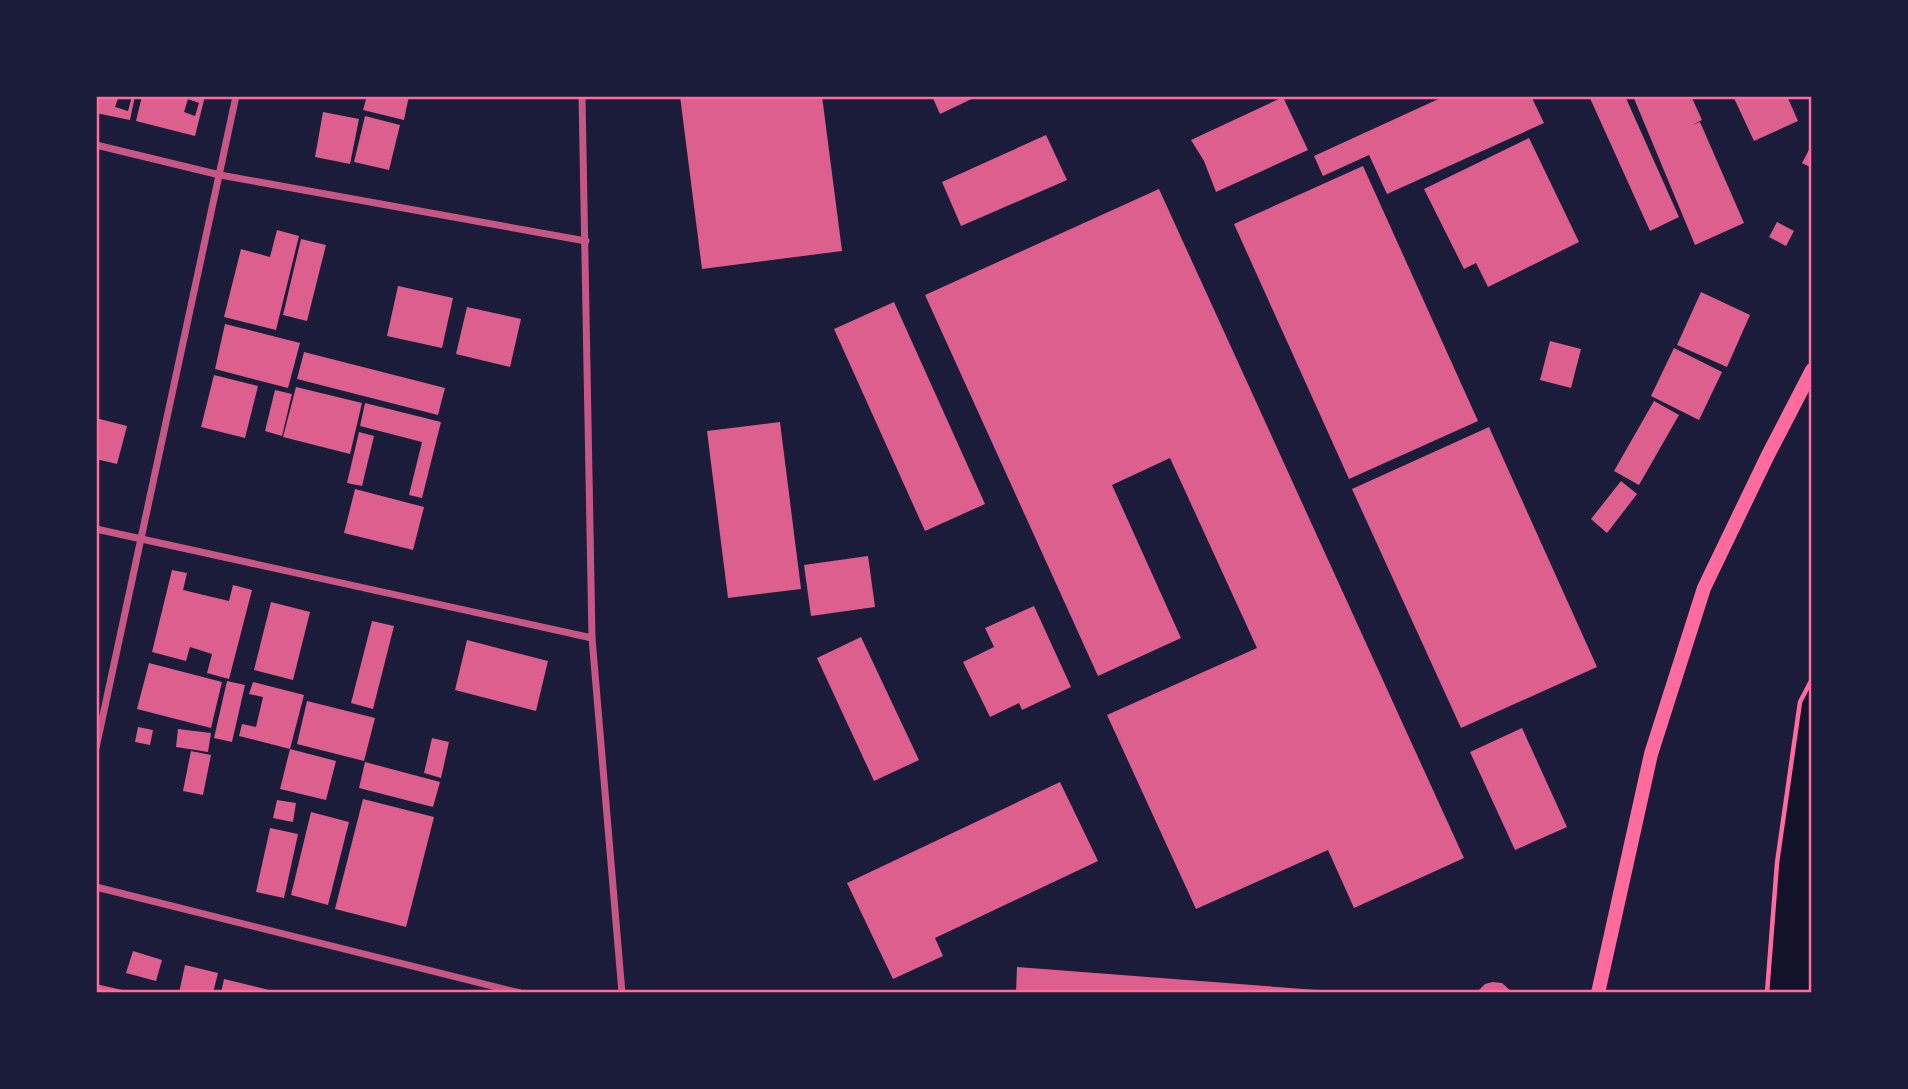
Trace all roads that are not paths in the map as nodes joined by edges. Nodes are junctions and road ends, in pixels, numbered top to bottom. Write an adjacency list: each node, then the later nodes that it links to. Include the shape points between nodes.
1 (236, 96): 4 (street)
2 (582, 96): 5 (street)
3 (96, 145): 4 (street)
4 (220, 175): 5 (street); 8 (street)
5 (586, 241): 9 (street)
6 (1812, 370): 14 (main road, via 1704,588 1651,754)
7 (96, 529): 8 (street)
8 (142, 538): 9 (street); 10 (street)
9 (592, 638): 13 (street)
10 (96, 748)
11 (96, 887): 12 (street)
12 (520, 993)
13 (622, 993)
14 (1598, 993)

